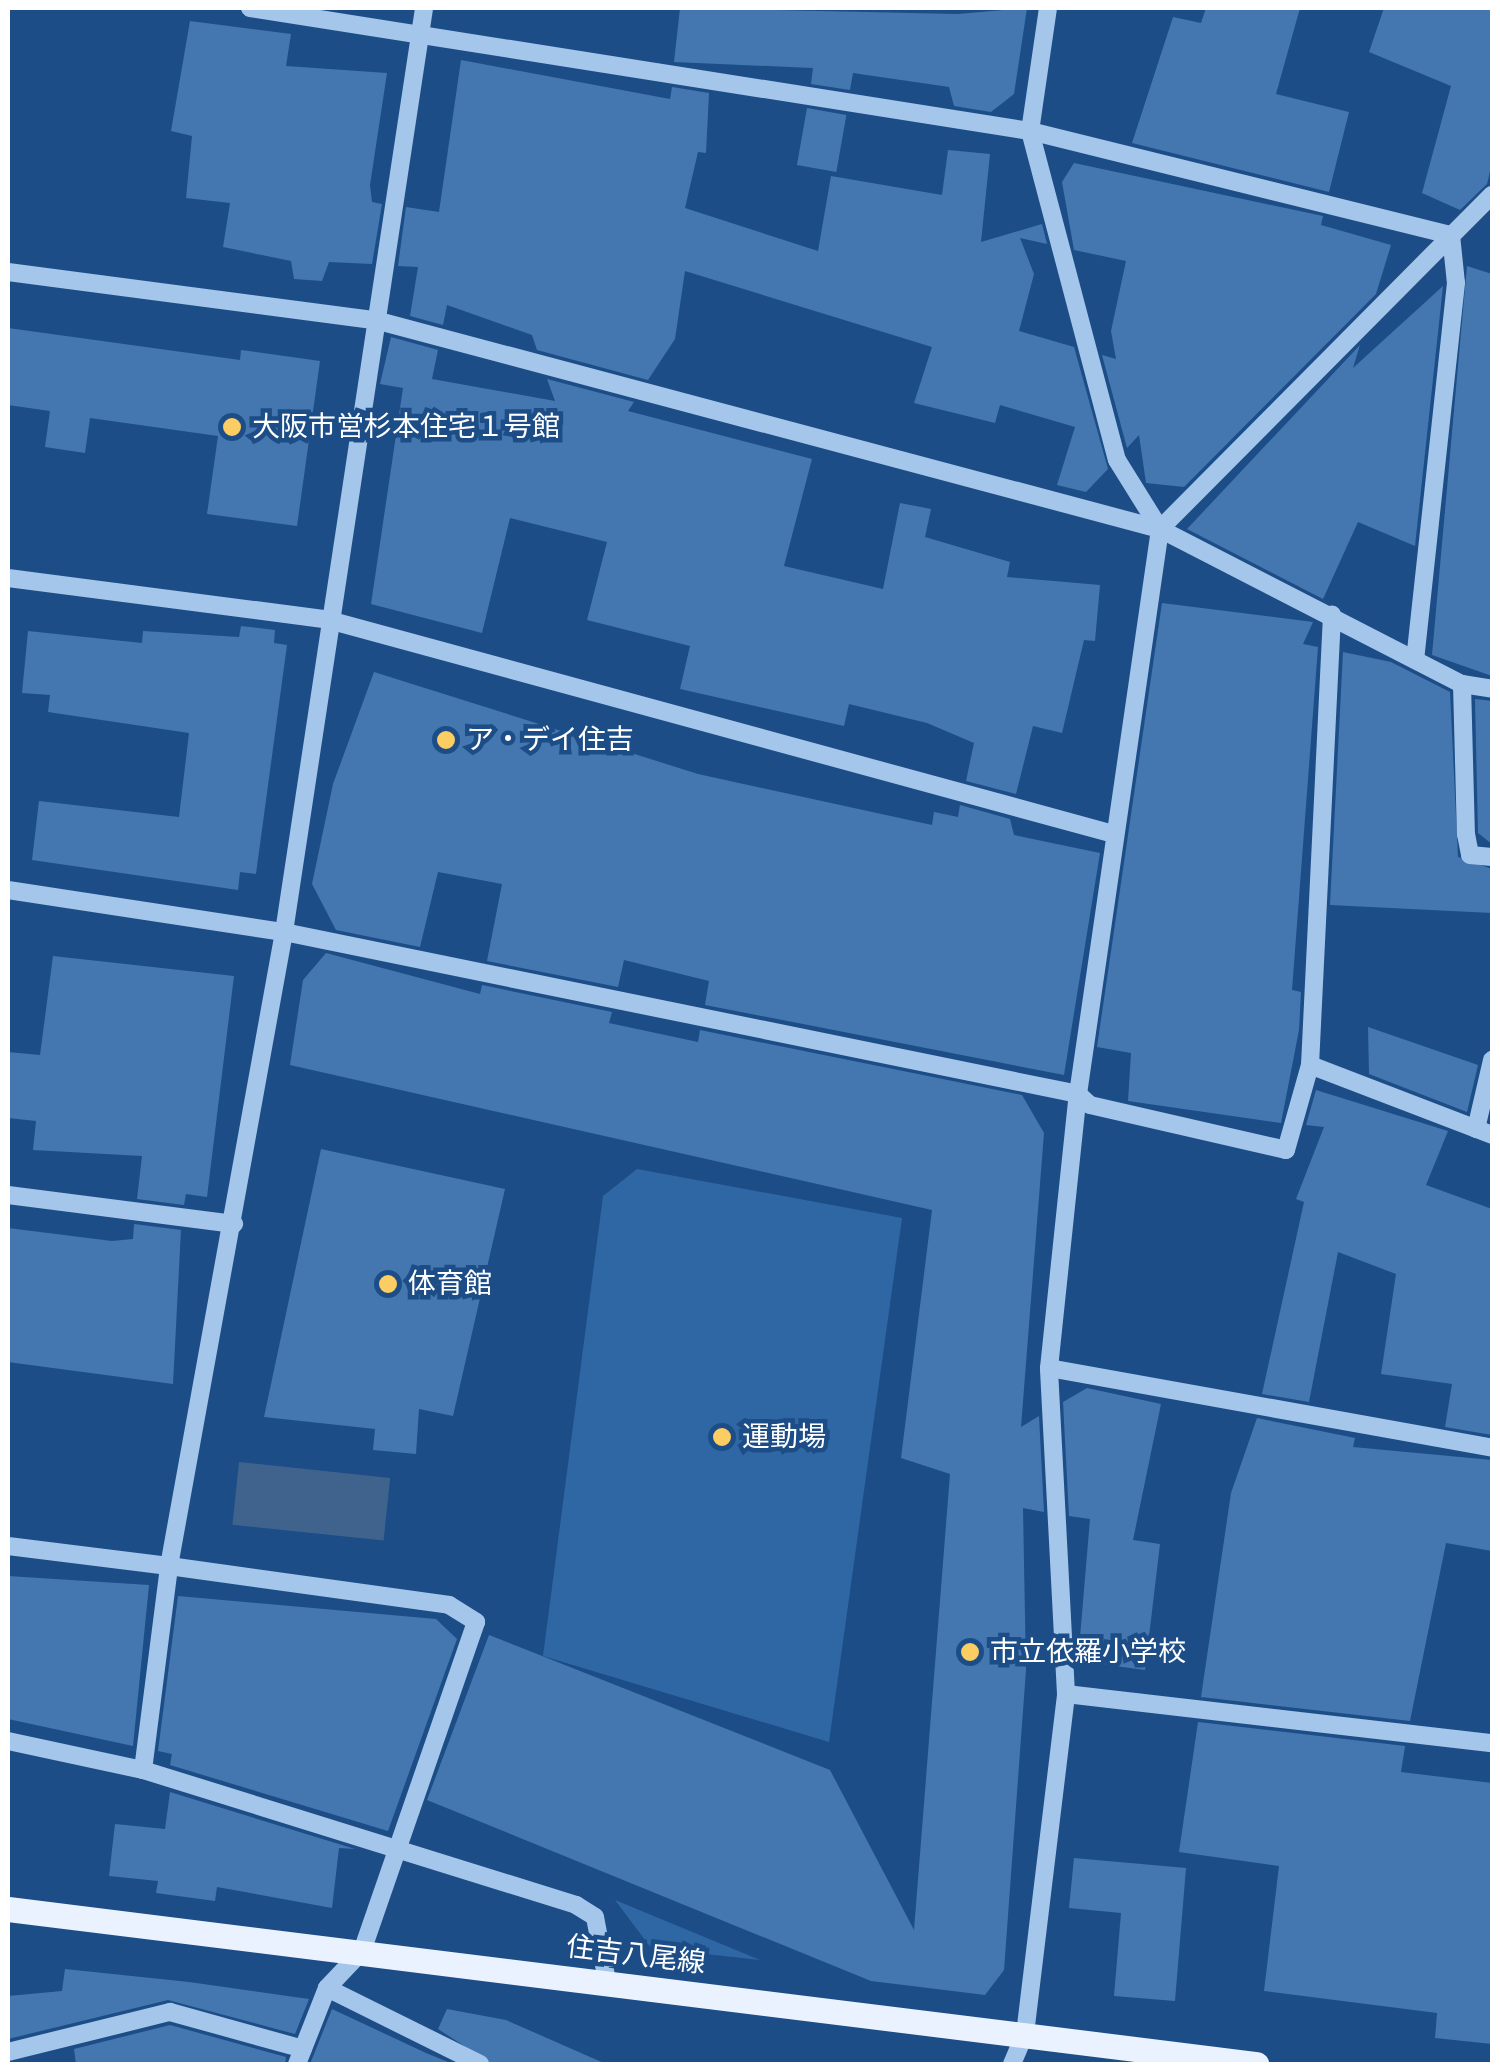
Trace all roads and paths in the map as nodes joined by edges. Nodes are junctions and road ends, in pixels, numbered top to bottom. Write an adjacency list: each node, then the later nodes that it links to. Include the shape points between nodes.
1 (250, 8): 4 (street)
2 (424, 8): 4 (street)
3 (1048, 8): 5 (street)
4 (420, 34): 5 (street); 9 (street)
5 (1030, 131): 7 (street); 10 (street, via 1117,460)
6 (1492, 195): 7 (street)
7 (1451, 235): 10 (street); 14 (street, via 1456,283)
8 (8, 272): 9 (street)
9 (375, 320): 10 (street); 13 (street)
10 (1160, 529): 12 (street); 17 (street)
11 (8, 578): 13 (street)
12 (1332, 615): 14 (street); 22 (street)
13 (325, 618): 17 (street); 20 (street)
14 (1416, 654): 15 (street)
15 (1462, 684): 16 (street); 18 (street, via 1466,834 1470,854)
16 (1492, 688)
17 (1110, 832): 23 (street)
18 (1492, 857)
19 (8, 890): 20 (street)
20 (284, 932): 23 (street); 26 (street)
21 (1492, 1060): 24 (street)
22 (1310, 1065): 23 (street, via 1286,1150 1090,1104); 24 (street)
23 (1078, 1094): 27 (street)
24 (1484, 1132)
25 (8, 1195): 26 (street)
26 (234, 1224): 30 (street)
27 (1049, 1368): 28 (street); 31 (street)
28 (1492, 1448)
29 (8, 1546): 30 (street)
30 (169, 1566): 34 (street); 35 (street, via 450,1605 476,1622)
31 (1066, 1694): 33 (street); 40 (street)
32 (8, 1741): 34 (street)
33 (1492, 1743)
34 (144, 1770): 35 (street)
35 (396, 1844): 37 (street); 38 (street, via 594,1916)
36 (8, 1910): 37 (main road, 住吉八尾線)
37 (362, 1951): 38 (main road, 住吉八尾線); 39 (street)
38 (607, 1982): 40 (main road, 住吉八尾線)
39 (328, 1988): 42 (street); 43 (street)
40 (1025, 2034): 44 (street); 45 (main road, 住吉八尾線)
41 (8, 2052): 42 (street, via 170,2012)
42 (300, 2057)
43 (480, 2064)
44 (1012, 2064)
45 (1256, 2064)

